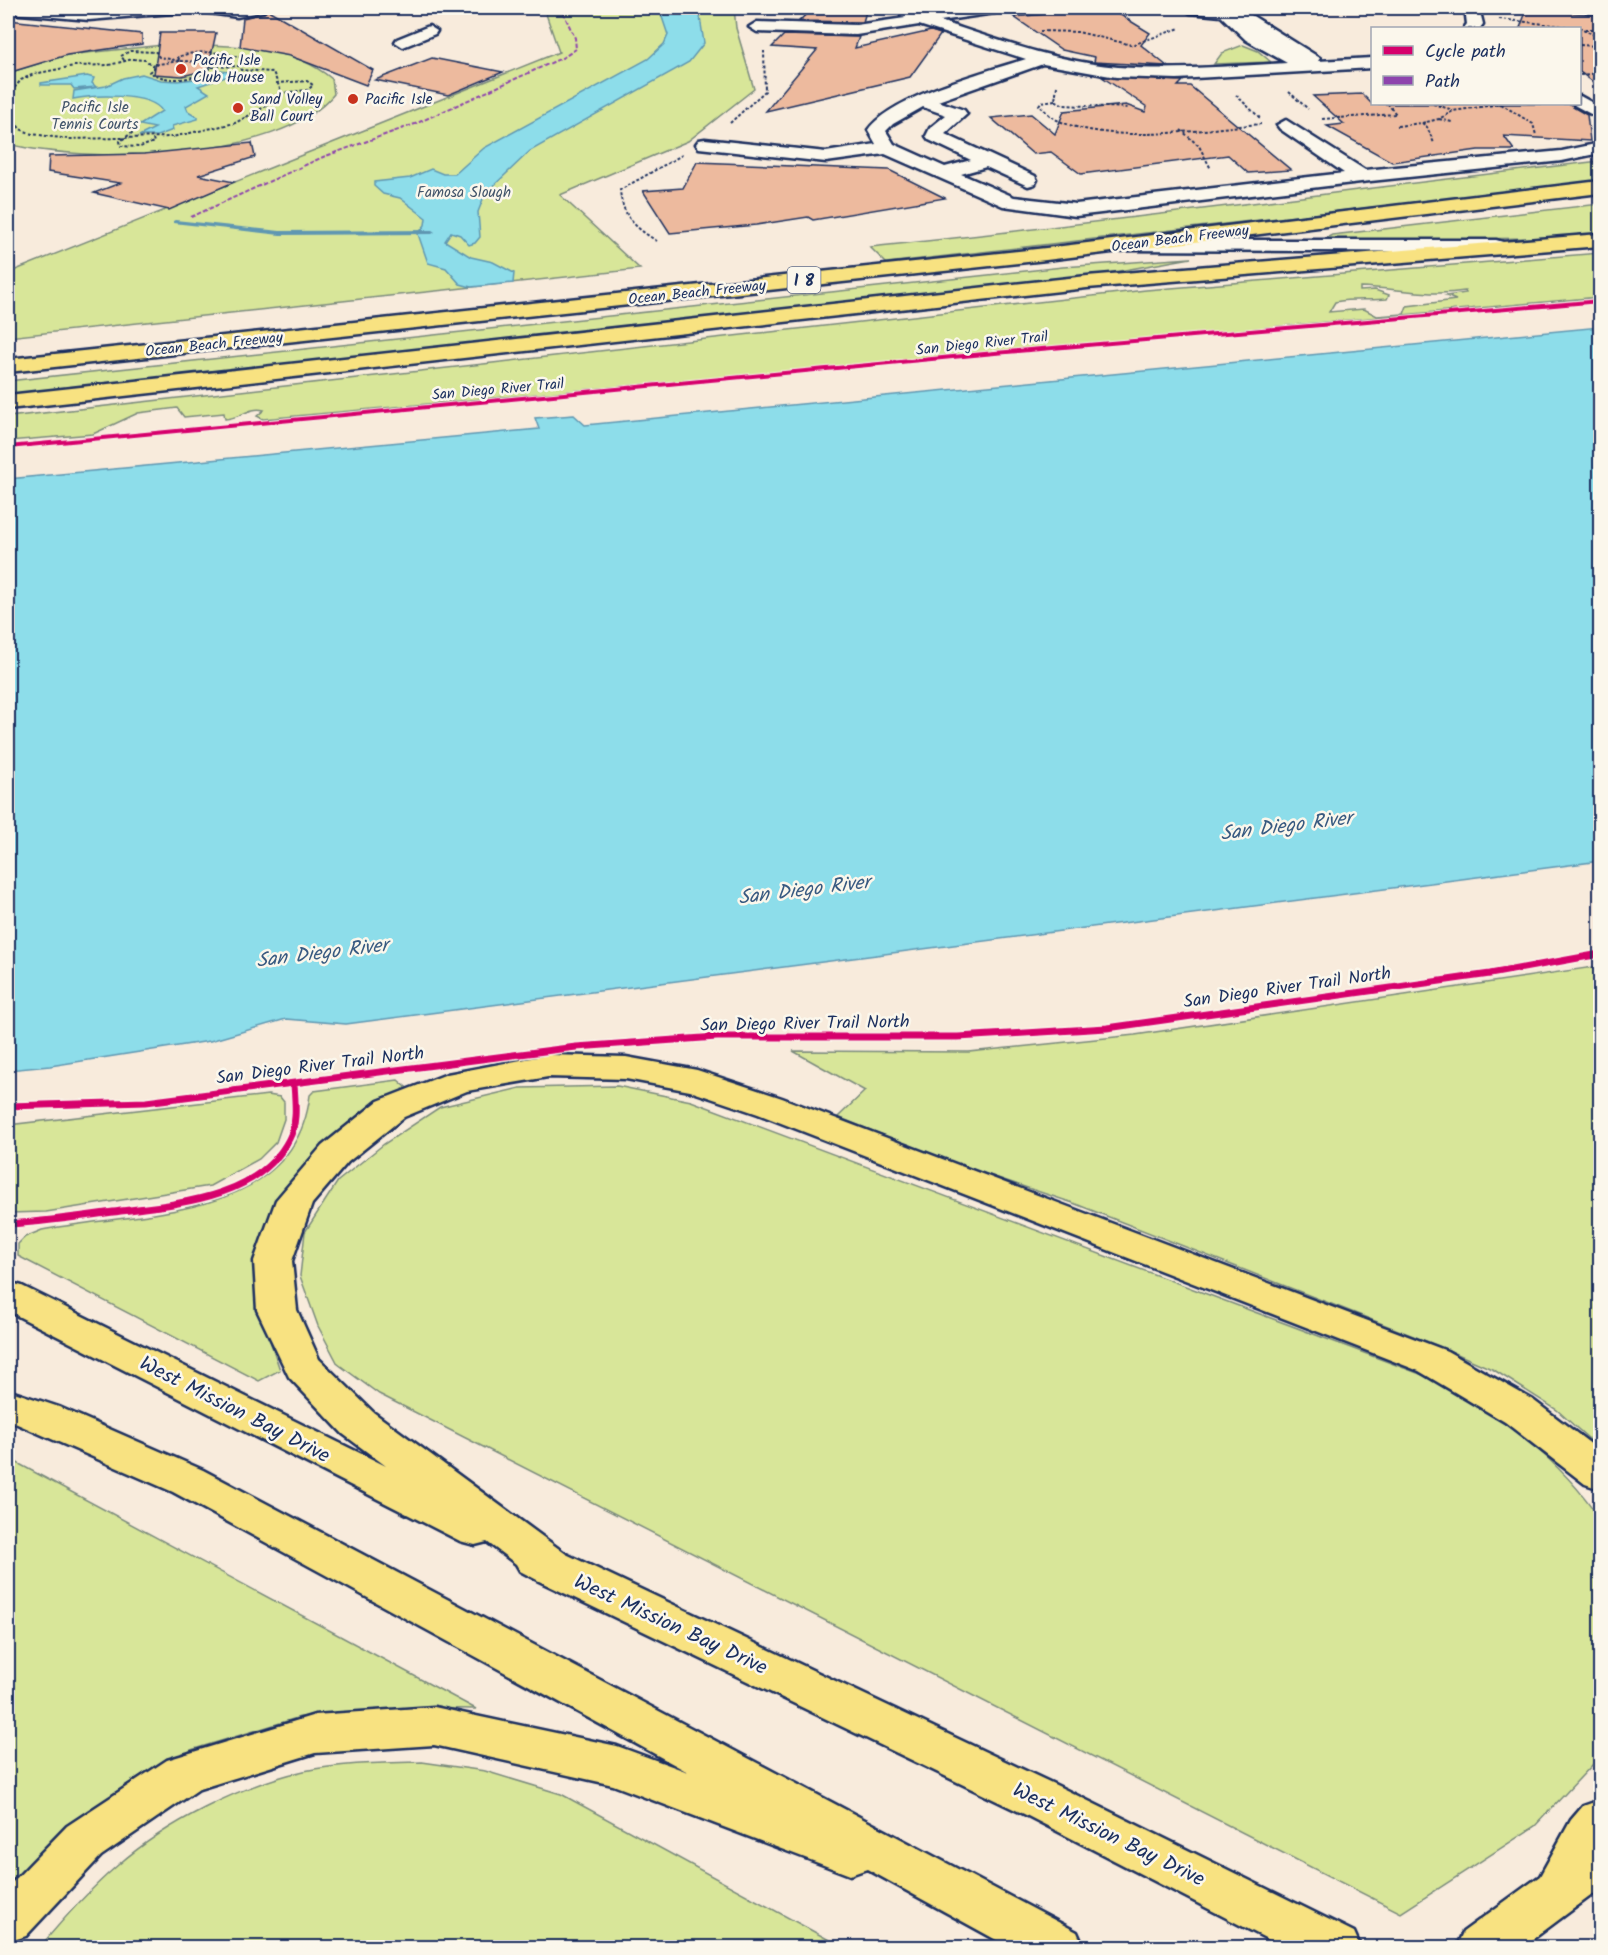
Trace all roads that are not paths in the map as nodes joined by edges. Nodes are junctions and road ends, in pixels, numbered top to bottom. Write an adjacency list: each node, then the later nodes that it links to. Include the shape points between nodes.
1 (9, 8): 2 (street, via 88,15)
2 (190, 8)
3 (201, 8): 4 (street, via 216,12)
4 (259, 8)
5 (899, 8): 11 (street)
6 (996, 8): 11 (street)
7 (1190, 8): 10 (street)
8 (1250, 8): 10 (street)
9 (1472, 8): 13 (street)
10 (1231, 11): 18 (street, via 1228,17 1252,37 1292,60)
11 (920, 20): 12 (street, via 855,30); 16 (street)
12 (757, 27)
13 (1473, 27)
14 (429, 31): 15 (street)
15 (404, 42)
16 (1042, 59): 18 (street, via 1116,72 1146,73); 19 (street)
17 (1371, 63): 18 (street)
18 (1311, 65)
19 (924, 102): 24 (street, via 880,124 877,130); 26 (street, via 958,114 935,136)
20 (1581, 102): 21 (street)
21 (1600, 114)
22 (1286, 125): 28 (street)
23 (705, 144): 24 (street, via 826,157)
24 (887, 148): 27 (street)
25 (1600, 148): 28 (street, via 1562,156)
26 (988, 161): 27 (street); 29 (street)
27 (942, 173): 28 (street, via 1010,202 1076,210)
28 (1361, 176)
29 (1028, 180)
30 (1600, 187): 32 (main road, Ocean Beach Freeway / I 8)
31 (1600, 240): 33 (main road, Ocean Beach Freeway / I 8)
32 (1114, 246): 33 (street); 34 (main road, Ocean Beach Freeway / I 8)
33 (1510, 246): 35 (main road, Ocean Beach Freeway / I 8, via 1087,282)
34 (8, 366)
35 (8, 402)
36 (8, 1295): 39 (main road, West Mission Bay Drive)
37 (8, 1405): 43 (main road, via 188,1481)
38 (1600, 1473): 39 (main road, via 1519,1411 1422,1357 697,1081 626,1068 548,1066 459,1082 391,1109 335,1154 296,1200 273,1261 277,1310 303,1367 358,1423)
39 (554, 1569): 46 (main road, West Mission Bay Drive, via 1031,1794)
40 (1600, 1821): 42 (main road, via 1588,1835)
41 (1600, 1861): 42 (main road)
42 (1555, 1896): 47 (main road)
43 (975, 1901): 44 (main road, via 617,1766 434,1726 315,1734 184,1774 84,1841); 45 (main road)
44 (8, 1920)
45 (1059, 1947)
46 (1336, 1947)
47 (1481, 1947)

